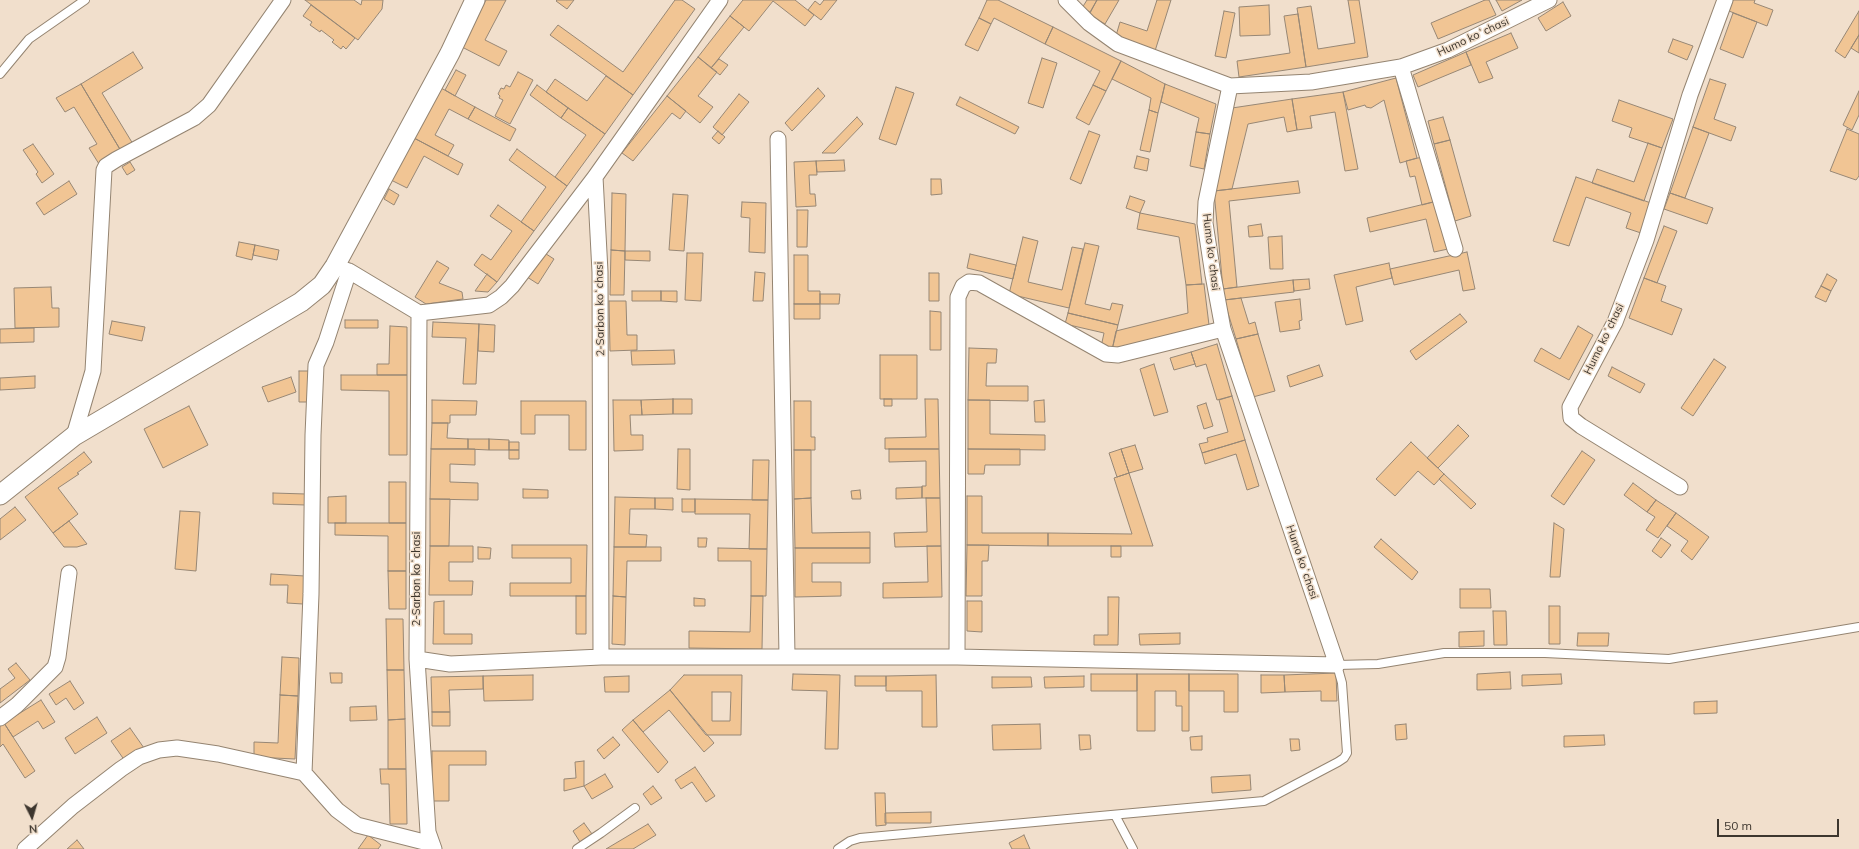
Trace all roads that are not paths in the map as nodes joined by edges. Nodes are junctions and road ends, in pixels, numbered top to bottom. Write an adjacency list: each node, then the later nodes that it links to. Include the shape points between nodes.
1 (85, 0): 9 (lane, via 29,39)
2 (283, 0): 17 (street, via 209,105 194,118 117,159 104,170 93,371)
3 (475, 0): 14 (street)
4 (1066, 0): 10 (street, via 1089,23 1118,44)
5 (1549, 0): 8 (street, Humo koʻchasi, via 1448,50)
6 (1725, 0): 18 (street, Humo koʻchasi, via 1690,95 1646,240 1615,322 1570,407 1571,418 1581,426)
7 (717, 1): 12 (street)
8 (1401, 66): 10 (street, Humo koʻchasi, via 1311,82); 13 (street)
9 (0, 74)
10 (1230, 86): 16 (street, Humo koʻchasi, via 1206,202 1213,276)
11 (778, 139): 22 (street)
12 (595, 177): 15 (street, via 501,297 489,305); 23 (street, 2-Sarbon koʻchasi, via 600,272)
13 (1454, 249)
14 (342, 268): 15 (street); 17 (street, via 301,302); 28 (street, via 326,342 316,365)
15 (419, 313): 25 (street, 2-Sarbon koʻchasi)
16 (1223, 329): 24 (street, via 1118,355 1106,354 979,283 969,282 963,286 958,297); 26 (street, Humo koʻchasi)
17 (74, 436): 19 (street)
18 (1680, 487)
19 (0, 495)
20 (69, 573): 27 (street, via 55,667 17,705)
21 (1859, 627): 26 (lane, via 1669,659 1545,653 1444,653 1378,664)
22 (787, 656): 23 (street); 24 (street)
23 (601, 657): 25 (street, via 450,664)
24 (957, 657): 26 (street)
25 (417, 659): 31 (street, 2-Sarbon koʻchasi, via 428,832)
26 (1337, 665): 30 (lane, via 1342,683 1348,746 1344,758 1264,800)
27 (0, 718)
28 (304, 773): 31 (street, via 337,810 357,825); 32 (street, via 218,754 177,748 160,750 139,757 121,769 73,806)
29 (635, 808): 33 (lane)
30 (1115, 815): 34 (lane, via 860,838); 35 (lane)
31 (433, 847)
32 (25, 849)
33 (577, 849)
34 (838, 849)
35 (1133, 849)

